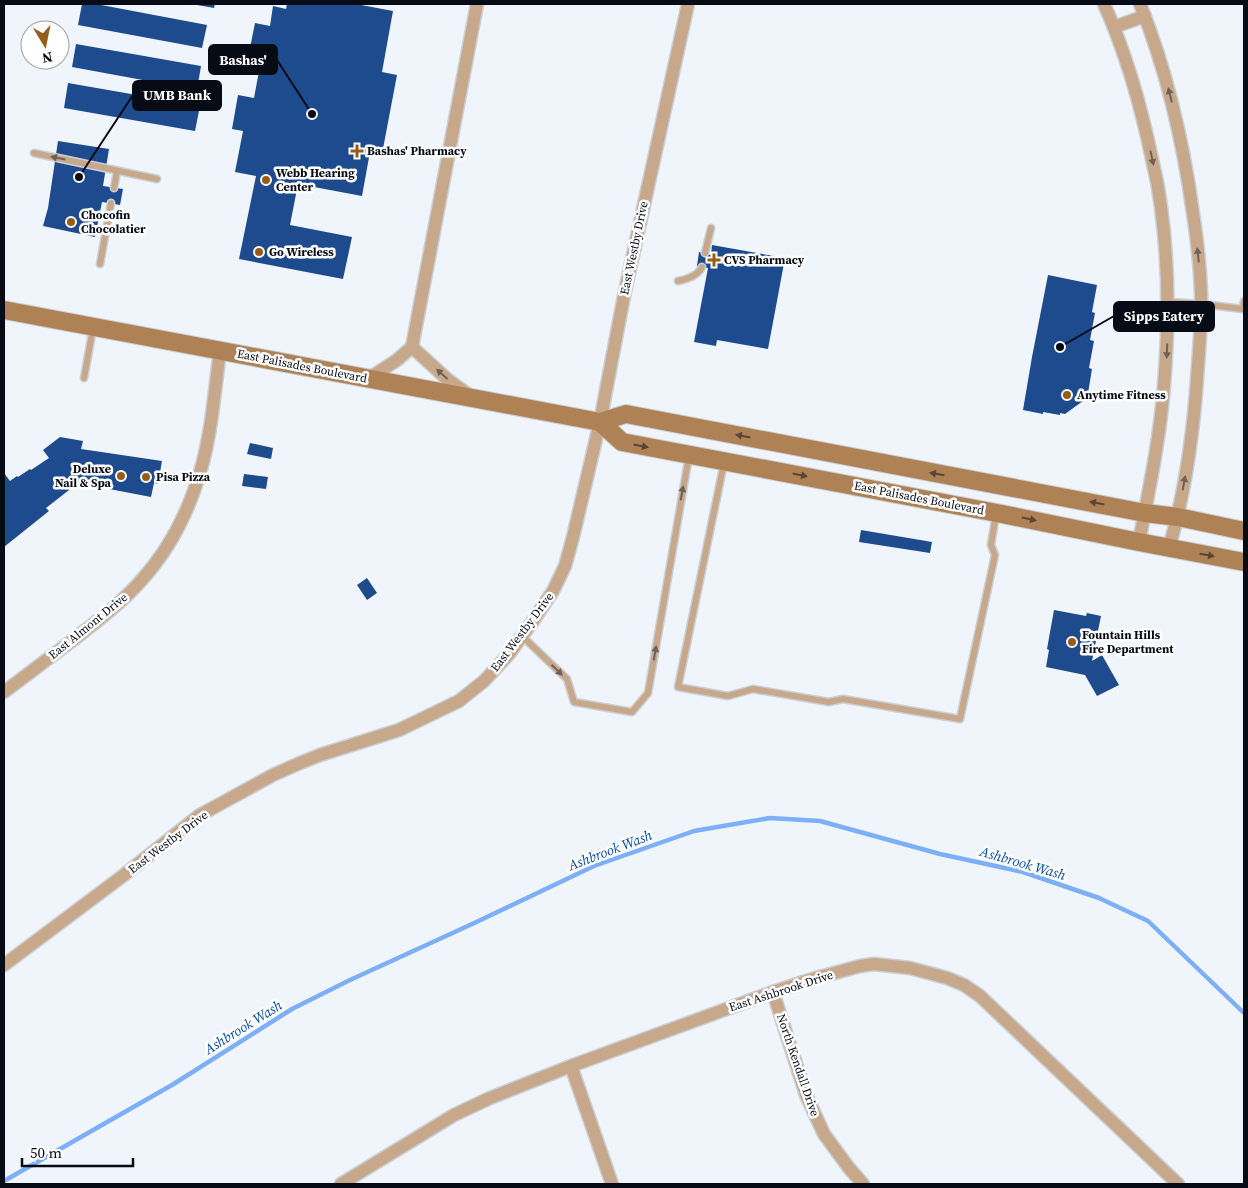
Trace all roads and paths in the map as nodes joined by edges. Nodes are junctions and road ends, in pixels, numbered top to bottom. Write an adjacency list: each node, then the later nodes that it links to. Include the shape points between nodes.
1 (477, 4): 22 (street)
2 (688, 4): 27 (street, East Westby Drive)
3 (1104, 4): 6 (street)
4 (1140, 4): 5 (street)
5 (1145, 16): 6 (street); 19 (street, one-way to 5, via 1195,223 1184,154 1165,74)
6 (1114, 27): 18 (street, one-way to 18, via 1141,112 1156,179 1164,231)
7 (34, 154): 8 (lane, one-way to 7)
8 (117, 170): 9 (lane); 10 (lane)
9 (157, 179)
10 (114, 188)
11 (111, 203): 14 (lane)
12 (710, 228): 13 (lane)
13 (705, 253)
14 (100, 264)
15 (702, 267): 16 (lane, via 695,275)
16 (678, 281)
17 (1244, 301): 19 (lane, via 1243,310)
18 (1168, 302): 19 (lane); 31 (street, one-way to 31, via 1164,387)
19 (1201, 304): 32 (street, one-way to 19, via 1194,422)
20 (4, 310): 21 (street, East Palisades Boulevard)
21 (94, 327): 23 (street, East Palisades Boulevard); 24 (lane)
22 (412, 347): 25 (street); 26 (street, one-way to 22)
23 (220, 351): 25 (street, East Palisades Boulevard); 38 (street, East Almont Drive, via 206,451 187,512 174,534 153,567 120,602)
24 (84, 378)
25 (368, 379): 26 (street, East Palisades Boulevard)
26 (474, 399): 27 (street, East Palisades Boulevard)
27 (600, 422): 28 (street, East Palisades Boulevard, one-way to 28, via 622,442); 31 (street, East Palisades Boulevard, one-way to 27, via 626,414); 37 (street, East Westby Drive, via 565,566 553,591)
28 (689, 455): 29 (street, East Palisades Boulevard); 37 (lane, one-way to 28, via 567,679 574,702 632,712 648,693)
29 (725, 461): 30 (street, East Palisades Boulevard, one-way to 30); 30 (lane, via 678,688 728,696 753,690 828,702 843,700 960,719 995,555 991,545)
30 (997, 513): 34 (street, East Palisades Boulevard, one-way to 34)
31 (1145, 513): 32 (street, East Palisades Boulevard); 34 (street)
32 (1178, 517): 33 (street, East Palisades Boulevard); 35 (street)
33 (1244, 530)
34 (1140, 542): 35 (street, East Palisades Boulevard)
35 (1169, 548): 36 (street, East Palisades Boulevard, one-way to 36)
36 (1244, 562)
37 (522, 636): 39 (street, East Westby Drive, via 484,681 459,701 399,730 300,763 200,815)
38 (4, 692)
39 (4, 965)
40 (773, 992): 41 (street, East Ashbrook Drive); 44 (street, North Kendall Drive, via 806,1095 824,1134); 45 (street, East Ashbrook Drive, via 874,964 910,968 964,985 980,996)
41 (570, 1066): 42 (street, East Ashbrook Drive, via 454,1116); 43 (street)
42 (342, 1184)
43 (612, 1184)
44 (863, 1184)
45 (1178, 1184)

